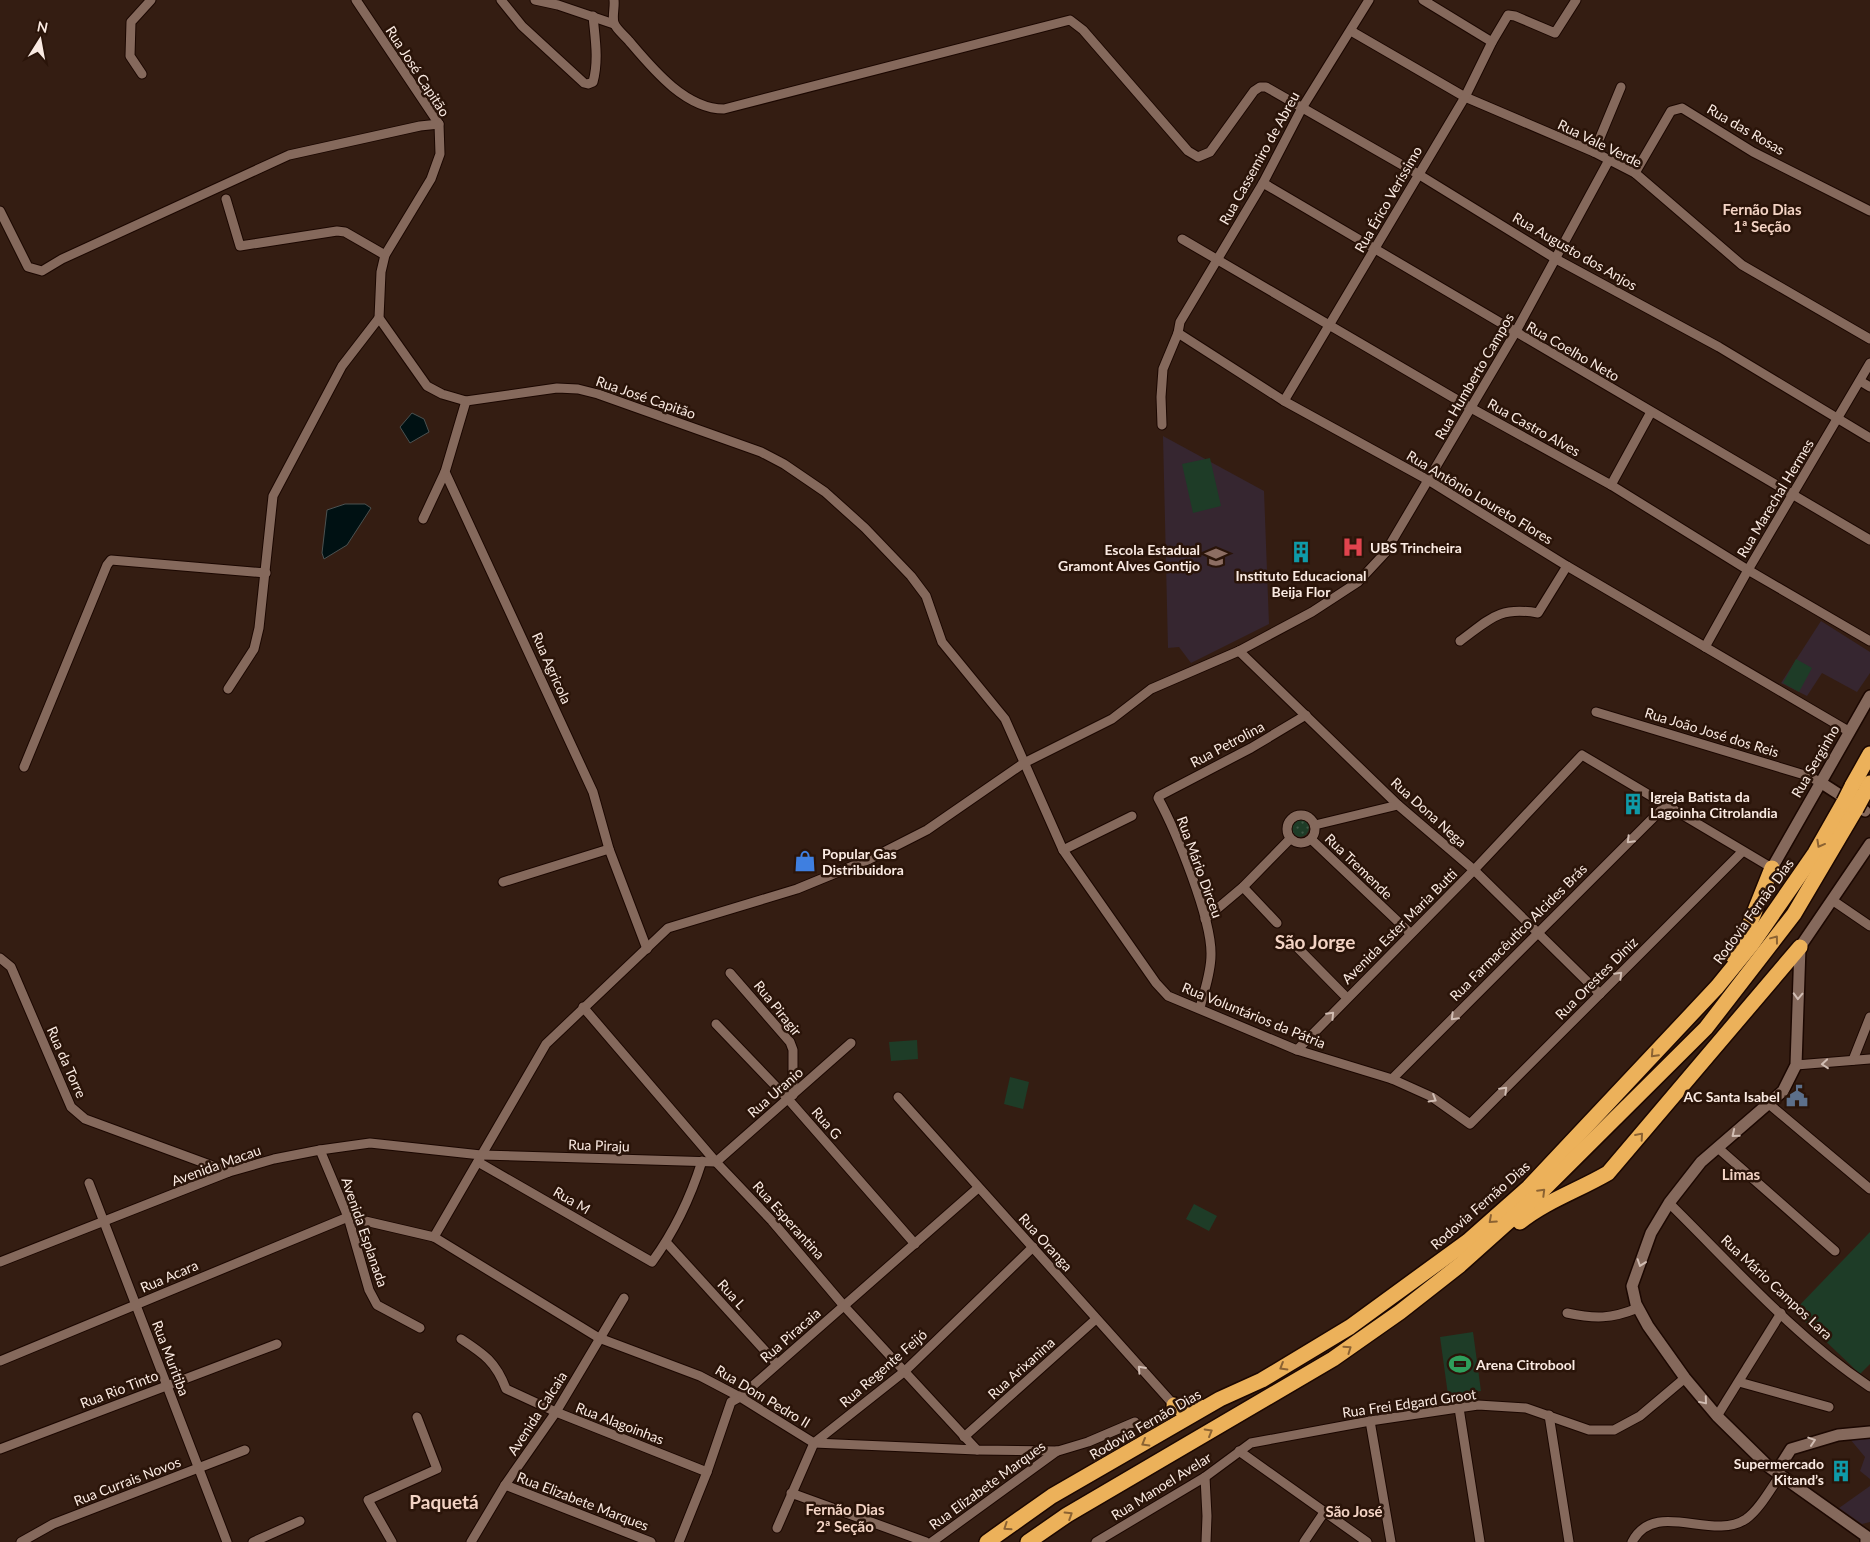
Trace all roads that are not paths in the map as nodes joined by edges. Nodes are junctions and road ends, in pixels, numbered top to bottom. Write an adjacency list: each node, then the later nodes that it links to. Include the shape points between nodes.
1 (151, 0): 13 (street, via 131,22 130,56)
2 (356, 0): 17 (street, Rua José Capitão)
3 (501, 0): 9 (street, via 522,26 588,84 595,73)
4 (536, 0): 9 (street)
5 (614, 0): 10 (street)
6 (1369, 0): 11 (street, Rua Cassemiro de Abreu)
7 (1423, 0): 12 (street)
8 (1576, 0): 12 (street, Rua Érico Veríssimo, via 1555,33 1508,15)
9 (593, 16): 10 (street)
10 (614, 24): 16 (street, Rua Augusto dos Anjos, via 649,65 675,89 714,109 898,66 1070,20 1083,30 1188,151 1198,157 1210,152 1260,87 1266,87)
11 (1351, 32): 15 (street, Rua Vale Verde); 16 (street, Rua Cassemiro de Abreu)
12 (1492, 42): 15 (street, Rua Érico Veríssimo)
13 (142, 74)
14 (1621, 88): 18 (street)
15 (1466, 97): 18 (street, Rua Vale Verde); 21 (street, Rua Érico Veríssimo)
16 (1302, 108): 21 (street, Rua Augusto dos Anjos); 22 (street, Rua Cassemiro de Abreu)
17 (439, 124): 24 (street, via 289,155 42,271 28,267); 28 (street, Rua José Capitão, via 440,154 431,179)
18 (1594, 152): 19 (street, Rua Vale Verde)
19 (1609, 160): 20 (street, Rua Vale Verde); 30 (street, Rua Humberto Campos)
20 (1634, 173): 25 (street, Rua das Rosas, via 1671,111 1682,108 1753,152); 35 (street, Rua Vale Verde, via 1742,265)
21 (1418, 174): 27 (street, Rua Érico Veríssimo); 30 (street, Rua Augusto dos Anjos)
22 (1263, 183): 27 (street, Rua Coelho Neto); 29 (street, Rua Cassemiro de Abreu)
23 (226, 199): 28 (street, via 240,246 337,231 346,232)
24 (0, 211)
25 (1870, 211)
26 (1182, 239): 29 (street, Rua Castro Alves)
27 (1374, 249): 32 (street, Rua Érico Veríssimo); 34 (street, Rua Coelho Neto)
28 (385, 255): 31 (street, Rua José Capitão)
29 (1217, 258): 32 (street, Rua Castro Alves); 33 (street, Rua Cassemiro de Abreu, via 1180,322)
30 (1556, 259): 34 (street, Rua Humberto Campos); 43 (street, Rua Augusto dos Anjos, via 1719,347)
31 (379, 318): 39 (street, Rua José Capitão, via 427,386); 54 (street, via 342,366 272,496)
32 (1330, 326): 40 (street, Rua Érico Veríssimo); 41 (street, Rua Castro Alves)
33 (1178, 333): 40 (street, Rua Antônio Loureto Flores); 44 (street, via 1163,369)
34 (1515, 333): 41 (street, Rua Humberto Campos); 42 (street, Rua Coelho Neto)
35 (1870, 338)
36 (1870, 363): 37 (street, Rua Marechal Hermes)
37 (1860, 380): 38 (street); 43 (street, Rua Marechal Hermes)
38 (1870, 387)
39 (466, 401): 46 (street); 65 (street, Rua José Capitão, via 557,388 578,389 761,452 784,464 838,504 911,576 926,596 942,642 1005,719)
40 (1284, 401): 47 (street, Rua Antônio Loureto Flores)
41 (1471, 408): 47 (street, Rua Humberto Campos); 48 (street, Rua Castro Alves)
42 (1651, 412): 48 (street); 49 (street, Rua Coelho Neto)
43 (1837, 419): 45 (street, Rua Augusto dos Anjos); 49 (street, Rua Marechal Hermes)
44 (1162, 425)
45 (1870, 438)
46 (445, 472): 50 (street); 78 (street, Rua Agricola, via 593,792)
47 (1428, 480): 52 (street, Rua Antônio Loureto Flores); 58 (street, Rua Humberto Campos, via 1385,552 1358,582 1312,612)
48 (1610, 485): 53 (street, Rua Castro Alves)
49 (1793, 496): 51 (street, Rua Coelho Neto); 53 (street, Rua Marechal Hermes)
50 (423, 519)
51 (1870, 540)
52 (1567, 566): 55 (street, via 1538,613 1504,612); 57 (street, Rua Antônio Loureto Flores)
53 (1748, 570): 56 (street, Rua Castro Alves); 57 (street, Rua Marechal Hermes)
54 (266, 573): 59 (street, via 254,649); 66 (street, via 111,560)
55 (1460, 641)
56 (1870, 641)
57 (1705, 647): 63 (street, Rua Antônio Loureto Flores)
58 (1239, 651): 62 (street, Rua Dona Nega); 65 (street, Rua Humberto Campos, via 1151,689 1112,719)
59 (228, 689)
60 (1870, 696): 63 (street, Rua Serginho)
61 (1596, 712): 67 (street, Rua João José dos Reis)
62 (1306, 715): 69 (street, Rua Petrolina); 70 (street, Rua Dona Nega)
63 (1850, 732): 67 (street, Rua Serginho)
64 (1870, 754): 68 (highway, Rodovia Fernão Dias)
65 (1024, 763): 79 (street, Rua Voluntários da Pátria); 93 (street, Rua Humberto Campos, via 947,818 870,859 797,889 668,928)
66 (24, 767)
67 (1820, 782): 72 (street); 81 (street, Rua Serginho)
68 (1862, 788): 72 (highway, Rodovia Fernão Dias, bridge)
69 (1159, 796): 86 (street, Rua Mário Dirceu)
70 (1398, 805): 74 (street); 82 (street, Rua Dona Nega)
71 (1665, 806): 80 (street); 82 (street, Avenida Ester Maria Butti, via 1582,755); 89 (street, Rua Farmacêutico Alcides Brás, one-way to 89)
72 (1861, 810): 102 (highway, Rodovia Fernão Dias, one-way to 102, via 1815,853 1752,944); 131 (highway, Rodovia Fernão Dias, one-way to 72, via 1538,1196 1706,1028 1794,914)
73 (1132, 816): 79 (street)
74 (1315, 825): 75 (street, via 1306,815 1293,818 1287,825); 76 (street)
75 (1290, 839): 76 (street, via 1303,844); 84 (street)
76 (1312, 840): 90 (street, Rua Tremende)
77 (1870, 844): 85 (street)
78 (609, 850): 83 (street); 93 (street, Rua Agricola)
79 (1063, 850): 99 (street, Rua Voluntários da Pátria, via 1156,983 1168,996)
80 (1742, 852): 81 (street); 96 (street, Rua Orestes Diniz, one-way to 80)
81 (1772, 868): 102 (highway, via 1738,948)
82 (1474, 870): 89 (street, Rua Dona Nega); 90 (street, Avenida Ester Maria Butti)
83 (503, 882)
84 (1244, 887): 86 (street); 87 (street)
85 (1832, 900): 88 (street); 92 (street)
86 (1205, 920): 99 (street, Rua Mário Dirceu, via 1212,954)
87 (1277, 923)
88 (1870, 926)
89 (1537, 932): 96 (street, Rua Dona Nega); 108 (street, Rua Farmacêutico Alcides Brás, one-way to 108)
90 (1410, 933): 97 (street, Avenida Ester Maria Butti)
91 (1292, 942): 97 (street)
92 (1800, 947): 107 (street, one-way to 107); 131 (highway, one-way to 92, via 1476,1258 1527,1216 1608,1173)
93 (647, 949): 98 (street, Rua Humberto Campos)
94 (0, 958): 118 (street, Rua da Torre, via 12,967 71,1107 85,1119)
95 (730, 973): 109 (street, Rua Piragir, via 790,1042 793,1050)
96 (1600, 994): 112 (street, Rua Orestes Diniz, one-way to 96)
97 (1347, 998): 104 (street, Avenida Ester Maria Butti, one-way to 97)
98 (584, 1007): 115 (street, Rua Humberto Campos, via 546,1044); 117 (street, Rua Esperantina)
99 (1200, 1008): 104 (street, Rua Voluntários da Pátria)
100 (1870, 1017): 106 (street)
101 (716, 1024): 109 (street, Rua G)
102 (1679, 1028): 151 (highway, Rodovia Fernão Dias, one-way to 151, via 1529,1186 1468,1241 1350,1327 1262,1380)
103 (851, 1043): 109 (street, Rua Uranio)
104 (1297, 1050): 108 (street, Rua Voluntários da Pátria)
105 (1870, 1059): 106 (street)
106 (1854, 1060): 107 (street, one-way to 107)
107 (1796, 1065): 111 (street, via 1783,1091)
108 (1392, 1079): 112 (street, Rua Voluntários da Pátria, one-way to 112, via 1432,1097)
109 (791, 1097): 117 (street, Rua Uranio); 127 (street, Rua G)
110 (898, 1097): 120 (street, Rua Oranga)
111 (1769, 1104): 113 (street, one-way to 113); 121 (street)
112 (1470, 1124)
113 (1718, 1148): 122 (street, via 1702,1162); 129 (street)
114 (320, 1150): 115 (street, Avenida Macau, via 370,1143); 118 (street, Avenida Macau); 123 (street, Avenida Esplanada)
115 (480, 1158): 116 (street, Rua Piraju); 125 (street, Rua Humberto Campos); 126 (street, Rua M, via 652,1262)
116 (702, 1161): 117 (street, Rua Piraju); 126 (street)
117 (716, 1162): 134 (street, Rua Esperantina, via 812,1265)
118 (229, 1172): 124 (street, Avenida Macau)
119 (89, 1183): 124 (street, Rua Muritiba)
120 (978, 1188): 127 (street, Rua Piracaia); 128 (street, Rua Oranga)
121 (1870, 1189)
122 (1669, 1203): 135 (street, one-way to 135, via 1651,1233 1632,1286); 137 (street, Rua Mário Campos Lara)
123 (348, 1217): 125 (street, Rua Dom Pedro II); 133 (street, Rua Acara); 139 (street, Avenida Esplanada, via 369,1290 377,1305)
124 (104, 1222): 130 (street, Avenida Macau); 133 (street, Rua Muritiba)
125 (434, 1237): 140 (street, Rua Dom Pedro II)
126 (666, 1242): 144 (street, Rua L)
127 (915, 1244): 134 (street, Rua Piracaia)
128 (1033, 1247): 138 (street, Rua Oranga); 145 (street, Rua Regente Feijó)
129 (1836, 1252)
130 (0, 1262)
131 (1460, 1265): 189 (highway, Rodovia Fernão Dias, one-way to 131, via 1067,1515 1333,1359)
132 (624, 1298): 140 (street, Avenida Calcaia)
133 (136, 1305): 143 (street, Rua Acara); 148 (street, Rua Muritiba)
134 (844, 1306): 144 (street, Rua Piracaia); 145 (street, Rua Esperantina)
135 (1638, 1308): 136 (street, via 1612,1317 1592,1318); 146 (street)
136 (1567, 1313)
137 (1781, 1313): 147 (street); 149 (street, Rua Mário Campos Lara, via 1850,1374)
138 (1096, 1319): 152 (street, Rua Oranga, one-way to 138); 162 (street, Rua Arixanina)
139 (420, 1328)
140 (599, 1338): 150 (street, Rua Dom Pedro II, via 700,1376); 155 (street, Avenida Calcaia)
141 (461, 1339): 155 (street, Rua Alagoinhas, via 486,1355 500,1373 506,1389)
142 (277, 1344): 148 (street, Rua Rio Tinto)
143 (0, 1361)
144 (777, 1364): 150 (street, Rua Piracaia)
145 (905, 1371): 162 (street, Rua Esperantina); 163 (street, Rua Regente Feijó)
146 (1686, 1378): 156 (street, Rua Frei Edgard Groot, via 1640,1416 1614,1430 1589,1430); 157 (street, one-way to 157)
147 (1739, 1382): 154 (street); 157 (street)
148 (166, 1386): 164 (street, Rua Rio Tinto); 169 (street, Rua Muritiba)
149 (1870, 1387)
150 (740, 1397): 163 (street, Rua Dom Pedro II); 171 (street, Rua Piracaia, via 730,1404)
151 (1220, 1399): 152 (highway, via 1189,1411); 188 (highway, Rodovia Fernão Dias, one-way to 188, via 1052,1496)
152 (1174, 1405)
153 (1460, 1408): 156 (street, Rua Frei Edgard Groot, via 1478,1405 1526,1408); 159 (street, Rua Frei Edgard Groot); 195 (street)
154 (1829, 1408)
155 (556, 1412): 171 (street, Rua Alagoinhas); 173 (street, Avenida Calcaia)
156 (1549, 1415): 196 (street)
157 (1717, 1416): 170 (street)
158 (417, 1417): 182 (street, via 437,1470 368,1500)
159 (1370, 1421): 168 (street, Rua Frei Edgard Groot, via 1251,1443); 194 (street)
160 (1136, 1422): 167 (street, Rua Dom Pedro II)
161 (1870, 1432): 170 (street, one-way to 161, via 1791,1449 1838,1434)
162 (964, 1437): 166 (street, Rua Esperantina)
163 (814, 1443): 166 (street, Rua Dom Pedro II); 174 (street, Rua Regente Feijó)
164 (0, 1449)
165 (245, 1450): 169 (street, Rua Currais Novos)
166 (977, 1450): 167 (street, Rua Dom Pedro II)
167 (1058, 1451): 187 (street, Rua Elizabete Marques)
168 (1239, 1451): 172 (street, Rua Manoel Avelar); 175 (street)
169 (199, 1468): 179 (street, Rua Currais Novos, via 53,1524); 180 (street, Rua Muritiba)
170 (1776, 1471): 178 (street); 197 (street, via 1756,1508 1736,1524 1712,1526 1657,1521 1641,1530)
171 (708, 1472): 185 (street, Rua Piracaia)
172 (1205, 1477): 190 (street, Rua Manoel Avelar); 191 (street)
173 (506, 1486): 183 (street, Avenida Calcaia); 184 (street, Rua Elizabete Marques)
174 (791, 1493): 177 (street, Rua Regente Feijó); 186 (street)
175 (1325, 1511): 192 (street); 193 (street)
176 (300, 1521): 181 (street)
177 (777, 1528)
178 (1867, 1537)
179 (21, 1542)
180 (227, 1542)
181 (253, 1542)
182 (392, 1542)
183 (471, 1542)
184 (651, 1542)
185 (678, 1542)
186 (926, 1542)
187 (932, 1542)
188 (987, 1542)
189 (1028, 1542)
190 (1096, 1542)
191 (1206, 1542)
192 (1304, 1542)
193 (1367, 1542)
194 (1391, 1542)
195 (1480, 1542)
196 (1569, 1542)
197 (1632, 1542)

